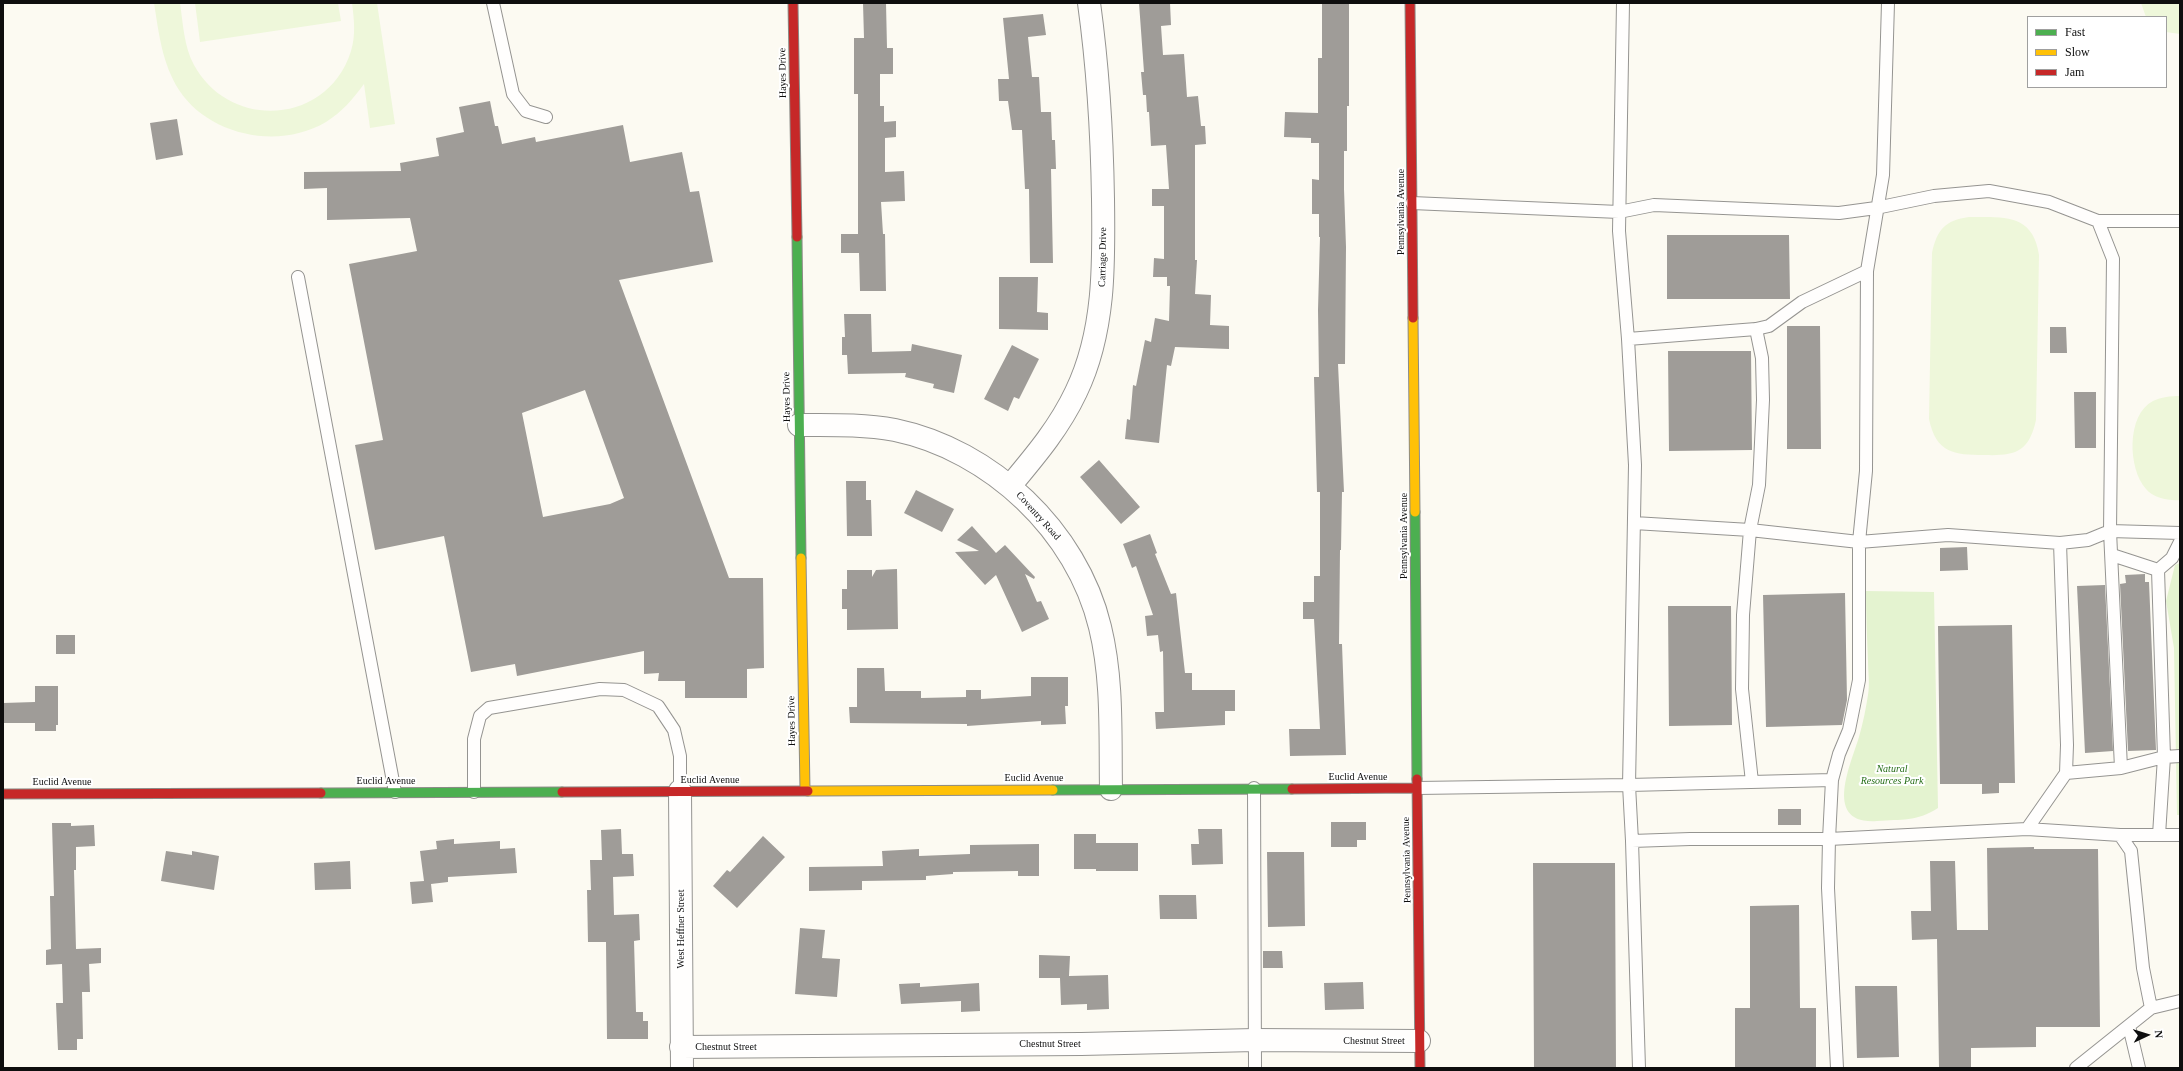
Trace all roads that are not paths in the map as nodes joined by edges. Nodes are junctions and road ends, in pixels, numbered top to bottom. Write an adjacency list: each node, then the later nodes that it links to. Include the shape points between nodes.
1 (492, 3): 7 (lane, via 513,94 526,111)
2 (793, 3): 17 (street, Hayes Drive)
3 (1089, 3): 18 (street, Carriage Drive, via 1102,162 1104,258 1100,307 1084,372 1076,392 1059,425)
4 (1410, 3): 8 (street, Pennsylvania Avenue)
5 (1624, 3): 10 (lane)
6 (1888, 3): 9 (lane, via 1883,175)
7 (546, 117)
8 (1412, 203): 10 (lane); 36 (street, Pennsylvania Avenue)
9 (1876, 208): 10 (lane, via 1838,213 1654,205); 11 (lane, via 1934,196 1989,192 2049,202); 13 (lane)
10 (1619, 212): 16 (lane)
11 (2098, 221): 12 (lane); 21 (lane, via 2113,259)
12 (2180, 221)
13 (1867, 271): 15 (lane, via 1802,302 1769,326); 23 (lane, via 1866,471)
14 (298, 277): 40 (lane)
15 (1756, 329): 16 (lane); 20 (lane, via 1762,358 1763,400 1758,485)
16 (1628, 339): 19 (lane, via 1635,465)
17 (799, 425): 18 (street, Coventry Road, via 844,425 897,431 935,442 962,454); 38 (street, Hayes Drive)
18 (1010, 486): 37 (street, Coventry Road, via 1043,519 1064,546 1084,580 1100,625 1109,673)
19 (1634, 523): 20 (lane); 34 (lane)
20 (1750, 530): 23 (lane); 33 (lane, via 1743,615 1742,689)
21 (2110, 530): 22 (lane); 25 (lane, via 2088,540); 26 (lane)
22 (2180, 533)
23 (1859, 542): 25 (lane, via 1948,535); 32 (lane, via 1859,680 1849,730)
24 (2180, 542): 27 (lane, via 2172,558)
25 (2060, 543): 31 (lane)
26 (2112, 555): 27 (lane); 30 (lane)
27 (2158, 570): 29 (lane)
28 (2180, 756): 29 (lane)
29 (2164, 757): 30 (lane); 45 (lane)
30 (2122, 768): 31 (lane)
31 (2066, 773): 43 (lane)
32 (1832, 780): 33 (lane); 47 (lane)
33 (1752, 782): 34 (lane)
34 (1629, 785): 36 (lane); 48 (lane)
35 (1254, 788): 36 (street, Euclid Avenue); 37 (street, Euclid Avenue); 52 (lane)
36 (1417, 788): 53 (street, Pennsylvania Avenue)
37 (1111, 789): 38 (street, Euclid Avenue)
38 (804, 790): 39 (street, Euclid Avenue)
39 (680, 791): 41 (street, Euclid Avenue); 41 (lane, via 680,756 674,730 658,706 624,690 600,689 489,708 480,716 474,739); 54 (street, West Heffner Street)
40 (395, 792): 41 (street, Euclid Avenue); 42 (street, Euclid Avenue)
41 (474, 792)
42 (3, 794)
43 (2027, 829): 44 (lane); 47 (lane)
44 (2120, 835): 45 (lane); 50 (lane, via 2131,851)
45 (2159, 835): 46 (lane)
46 (2180, 835)
47 (1829, 839): 48 (lane); 58 (lane, via 1828,888)
48 (1632, 841): 57 (lane)
49 (2180, 1001): 50 (lane)
50 (2151, 1008): 51 (lane)
51 (2129, 1026): 59 (lane); 60 (lane)
52 (1255, 1040): 53 (street, Chestnut Street); 54 (street, Chestnut Street); 55 (lane)
53 (1419, 1041): 56 (street, Pennsylvania Avenue)
54 (682, 1057)
55 (1255, 1068)
56 (1420, 1068)
57 (1639, 1068)
58 (1837, 1068)
59 (2076, 1068)
60 (2139, 1068)

